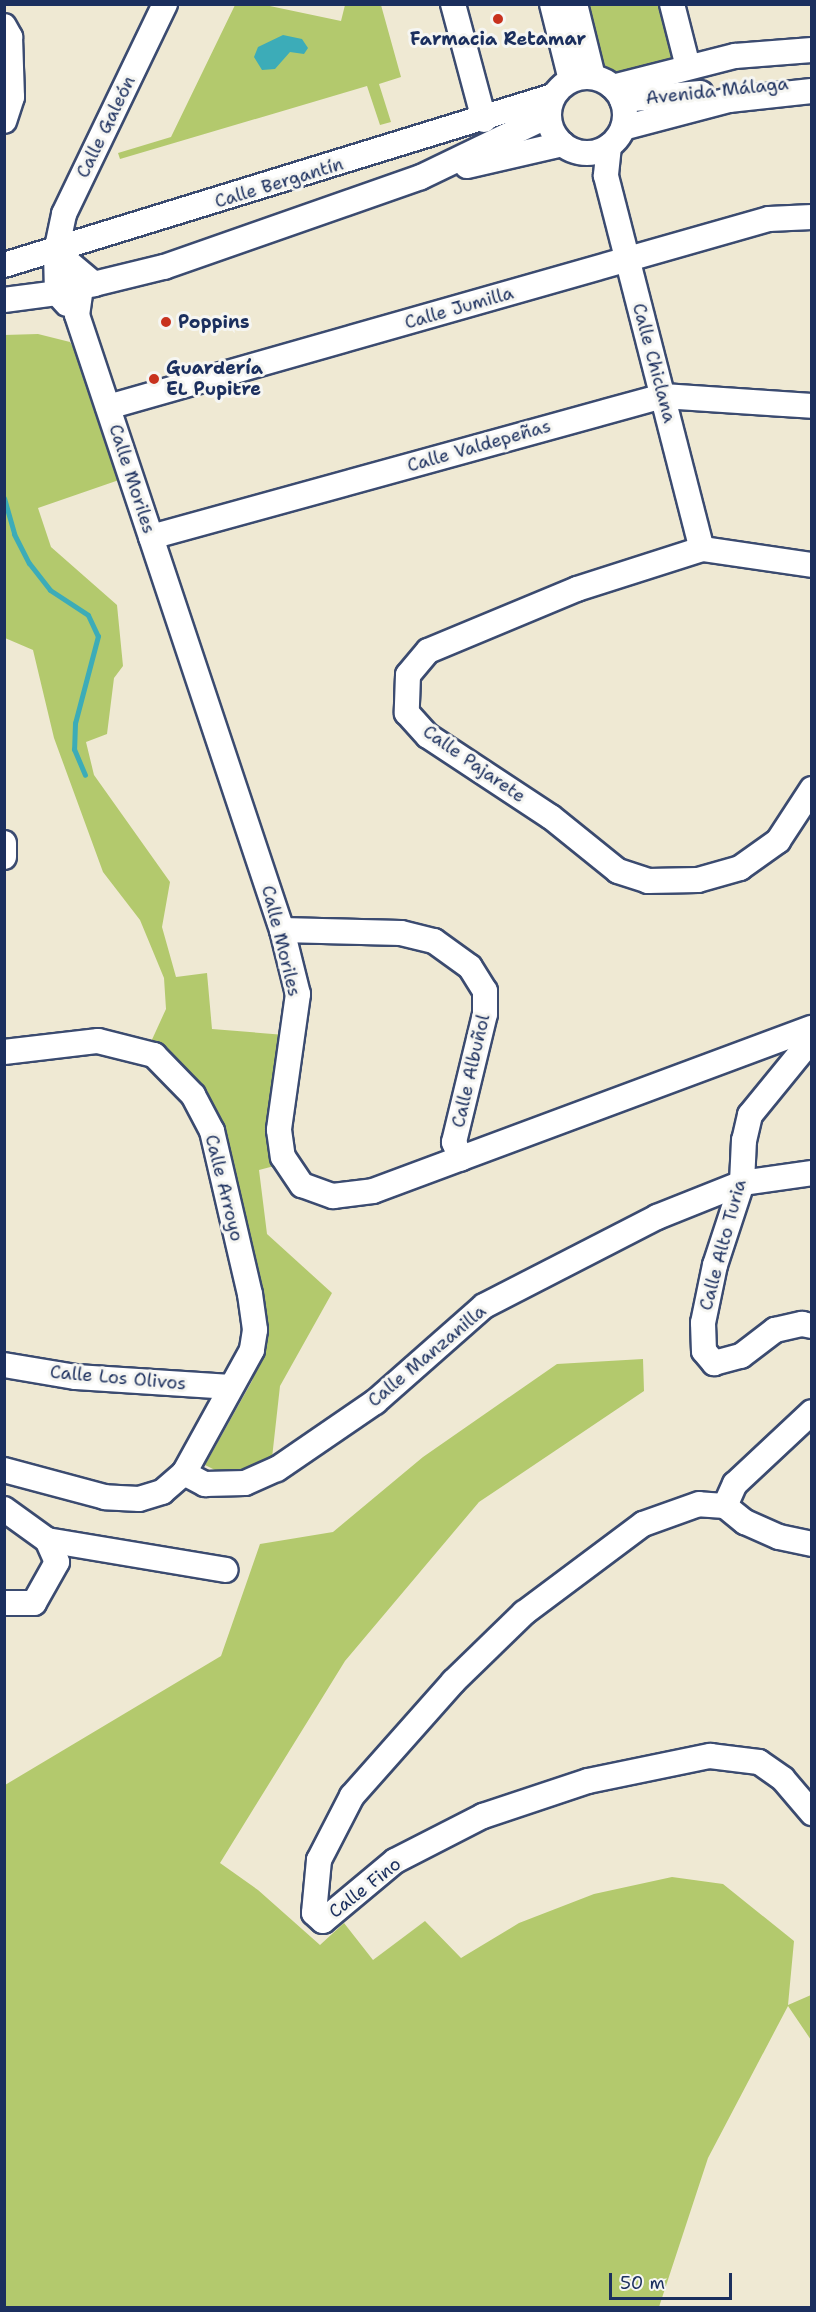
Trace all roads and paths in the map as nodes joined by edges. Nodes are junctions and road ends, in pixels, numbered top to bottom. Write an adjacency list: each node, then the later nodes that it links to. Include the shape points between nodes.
1 (165, 4): 19 (street, Calle Galeón, via 64,214)
2 (453, 4): 14 (street)
3 (552, 4): 10 (street)
4 (575, 4): 10 (street)
5 (672, 4): 8 (street)
6 (4, 26): 13 (street, via 10,37 12,97)
7 (812, 50): 8 (street, via 735,56)
8 (688, 67): 10 (street)
9 (812, 81): 10 (street, Avenida Málaga)
10 (600, 86): 12 (street); 15 (street)
11 (812, 91): 15 (street, Avenida Málaga, via 729,100)
12 (550, 106): 14 (street, Calle Bergantín); 16 (street, via 554,136); 17 (street)
13 (4, 120)
14 (484, 120): 19 (street, Calle Bergantín)
15 (607, 143): 16 (street); 20 (street, Calle Chiclana, via 606,176)
16 (562, 144): 17 (street)
17 (421, 177): 22 (street, via 164,267)
18 (812, 217): 20 (street, Calle Jumilla, via 769,219)
19 (56, 252): 21 (street, Calle Bergantín); 22 (street); 23 (street, Calle Galeón)
20 (628, 260): 26 (street, Calle Chiclana); 28 (street, Calle Jumilla)
21 (4, 265)
22 (87, 286): 23 (street); 25 (street, Calle Moriles)
23 (57, 293): 24 (street); 25 (street)
24 (4, 300)
25 (77, 315): 28 (street, Calle Moriles)
26 (663, 396): 27 (street, Calle Valdepeñas); 29 (street, Calle Valdepeñas); 30 (street, Calle Chiclana)
27 (812, 406)
28 (108, 407): 29 (street, Calle Moriles)
29 (152, 537): 35 (street, Calle Moriles)
30 (702, 549): 31 (street, Calle Pajarete); 32 (street, Calle Pajarete, via 577,589 428,651 408,675 407,712 428,736 551,817 618,871 648,881 698,880 740,868 778,841)
31 (812, 565)
32 (812, 789)
33 (4, 843): 34 (street)
34 (4, 857)
35 (282, 930): 39 (street, Calle Albuñol, via 401,933 434,941 470,967 485,992 485,1014 454,1142); 39 (street, Calle Moriles, via 298,994 279,1130 283,1157 302,1185 333,1196 373,1191)
36 (812, 1028): 39 (street, Calle Moriles)
37 (812, 1039): 41 (street, Calle Alto Turia, via 750,1115)
38 (4, 1052): 44 (street, Calle Arroyo, via 98,1041 154,1055 193,1095 212,1131 255,1330 252,1350)
39 (461, 1159)
40 (812, 1173): 41 (street, Calle Manzanilla)
41 (742, 1183): 42 (street, Calle Alto Turia, via 715,1265 703,1323 704,1351 714,1363 741,1356 775,1330 802,1324); 47 (street, Calle Manzanilla, via 657,1217 484,1306 375,1402 277,1469 245,1482 205,1484)
42 (812, 1326)
43 (4, 1365): 44 (street, Calle Los Olivos, via 76,1377)
44 (231, 1386): 47 (street, Calle Arroyo)
45 (812, 1412): 48 (street, via 735,1484)
46 (4, 1470): 47 (street, via 105,1497 139,1499 162,1492)
47 (184, 1473)
48 (725, 1506): 51 (street, via 762,1530); 54 (street, Calle Fino, via 699,1504 643,1524 524,1613 454,1681 352,1796 319,1860 314,1913 323,1921 395,1862 483,1816 588,1780 710,1756 759,1762 783,1779)
49 (4, 1509): 50 (street)
50 (47, 1539): 52 (street); 53 (street, via 57,1562 34,1603)
51 (812, 1545)
52 (226, 1570)
53 (4, 1604)
54 (812, 1813)

